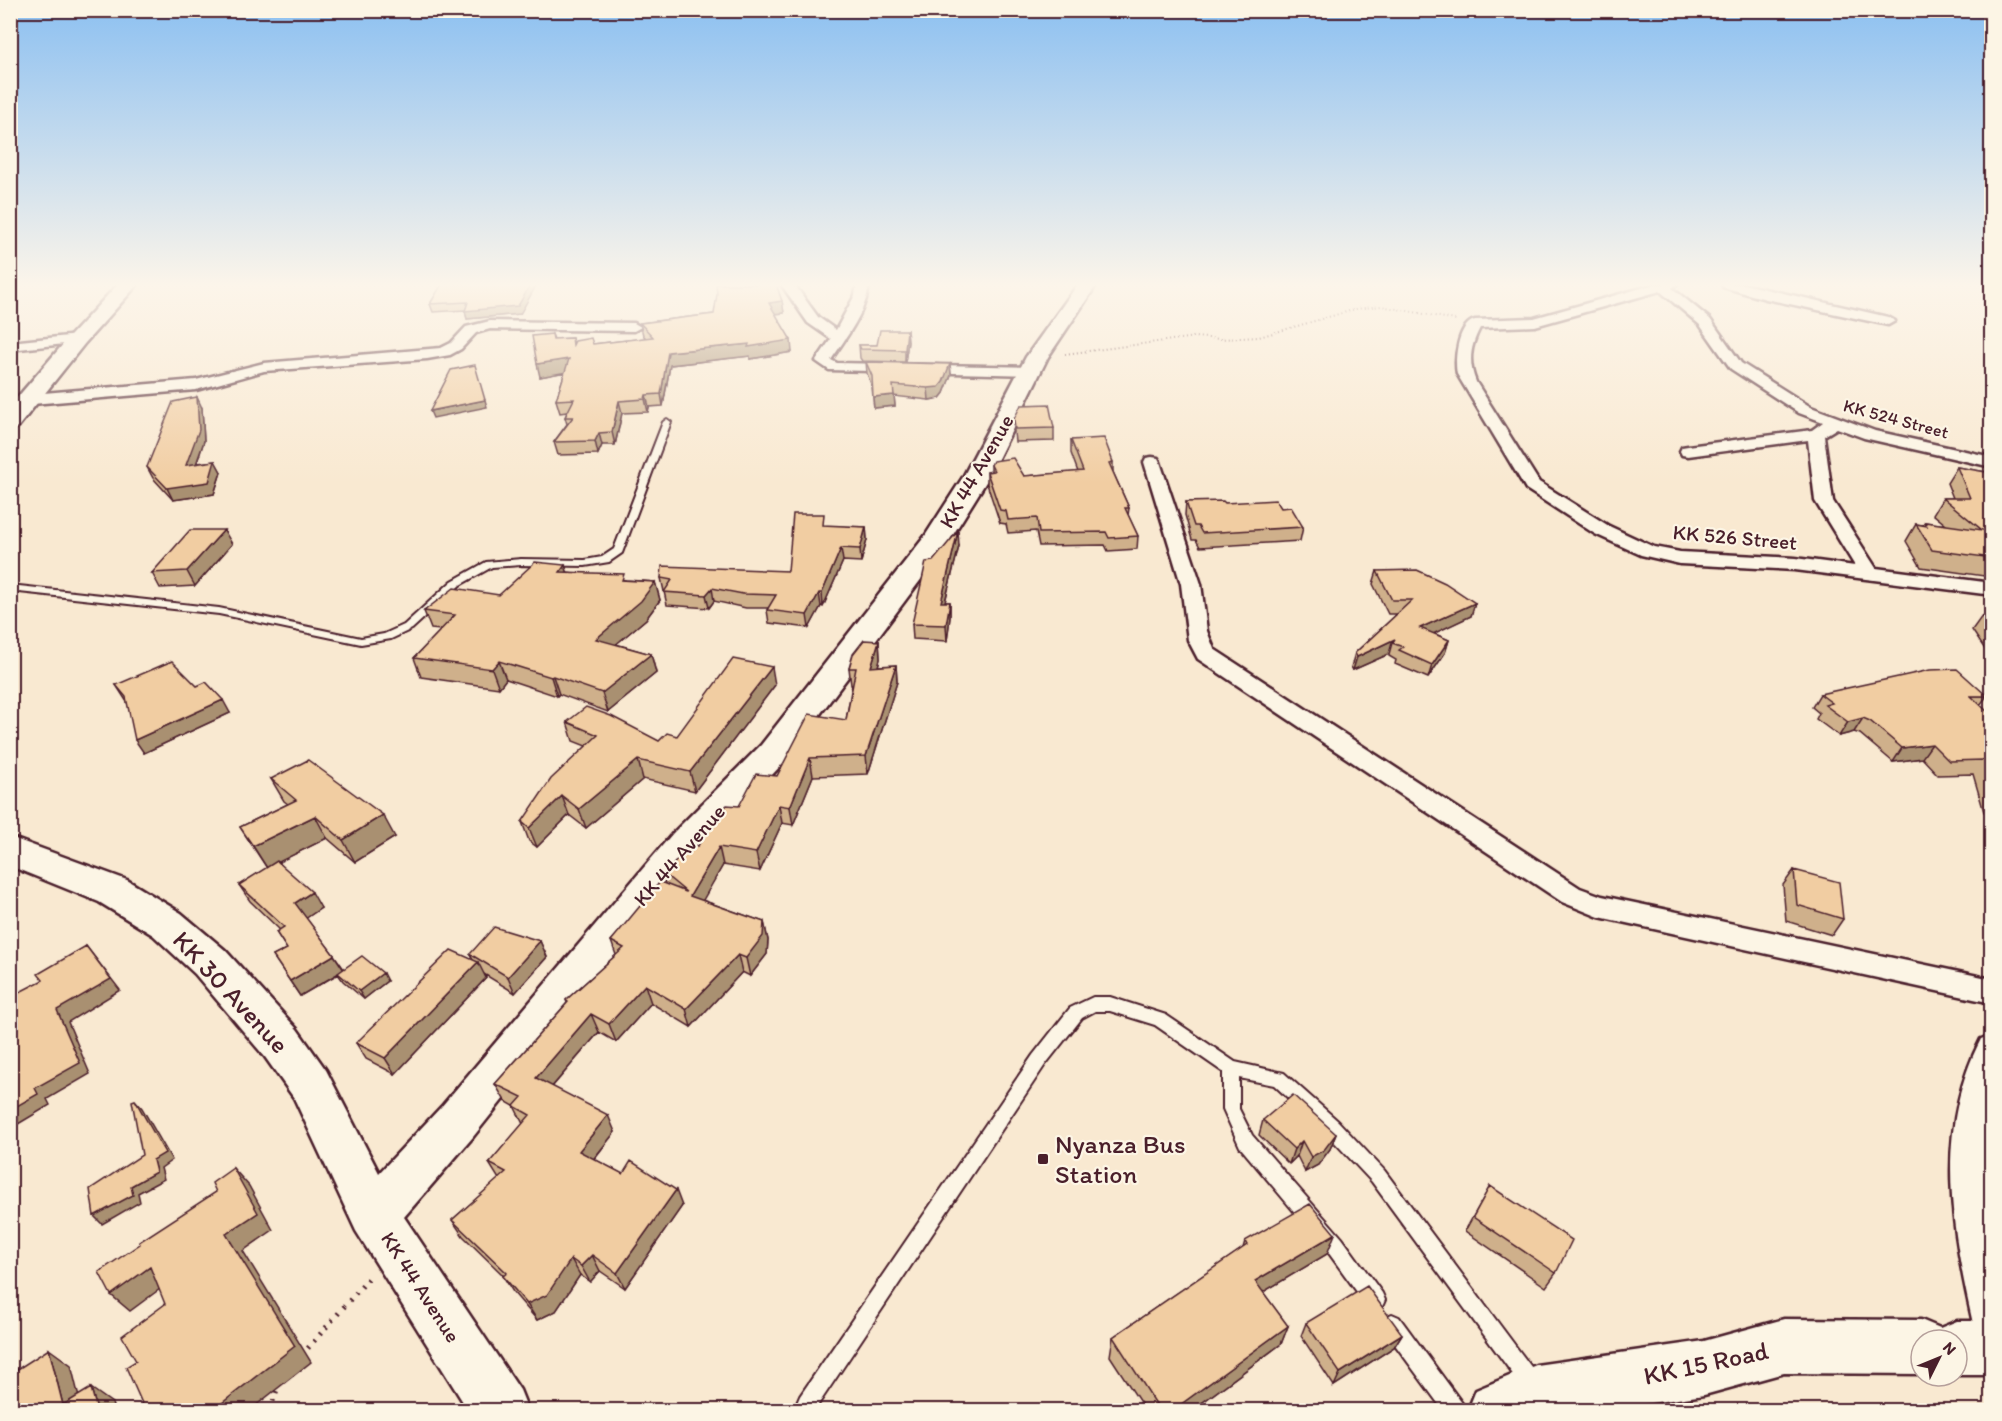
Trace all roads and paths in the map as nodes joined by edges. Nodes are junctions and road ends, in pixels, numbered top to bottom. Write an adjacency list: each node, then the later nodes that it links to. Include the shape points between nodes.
1 (69, 350): 9 (main road)
2 (448, 350): 9 (street, via 264,367 196,385)
3 (830, 350): 8 (street, via 823,361 834,367)
4 (1044, 350): 8 (main road, KK 44 Avenue)
5 (1117, 350): 8 (path)
6 (1463, 350): 17 (street, KK 526 Street, via 1460,358 1468,382 1532,484 1602,530 1648,550 1680,558 1795,564)
7 (1725, 350): 12 (street, KK 524 Street, via 1736,366 1805,411)
8 (1035, 364): 24 (main road, KK 44 Avenue, via 976,477 936,540 773,753 686,843 457,1122)
9 (32, 399): 10 (main road)
10 (10, 422)
11 (667, 422): 18 (lane, via 618,551 605,560 585,563 490,564 456,583 408,627 387,637 362,642 219,611)
12 (1833, 423): 13 (street); 16 (street, KK 524 Street)
13 (1816, 434): 14 (street); 17 (street, via 1824,501)
14 (1688, 451)
15 (1152, 462): 21 (street, via 1195,603 1197,639 1206,654 1571,895 1599,906)
16 (1992, 462)
17 (1869, 573): 19 (street, KK 526 Street)
18 (10, 588)
19 (1992, 589)
20 (10, 852): 24 (main road, KK 30 Avenue, via 113,891 166,924 210,962 281,1042 310,1084)
21 (1992, 991)
22 (1992, 1048): 25 (street, via 1976,1085 1967,1140 1968,1193 1978,1272)
23 (1231, 1069): 31 (lane, via 1278,1078 1378,1176); 34 (lane, via 1160,1020 1110,1004 1094,1004 1076,1012 1039,1060 807,1403); 35 (lane, via 1231,1109 1246,1142 1335,1245)
24 (385, 1232): 29 (path); 33 (main road, KK 44 Avenue)
25 (1992, 1328)
26 (1909, 1347): 31 (main road, KK 15 Road, via 1784,1346 1704,1368)
27 (1969, 1348): 28 (main road)
28 (1992, 1348)
29 (296, 1362)
30 (280, 1379): 32 (path)
31 (1528, 1405)
32 (270, 1410)
33 (500, 1410)
34 (809, 1410)
35 (1455, 1410)

